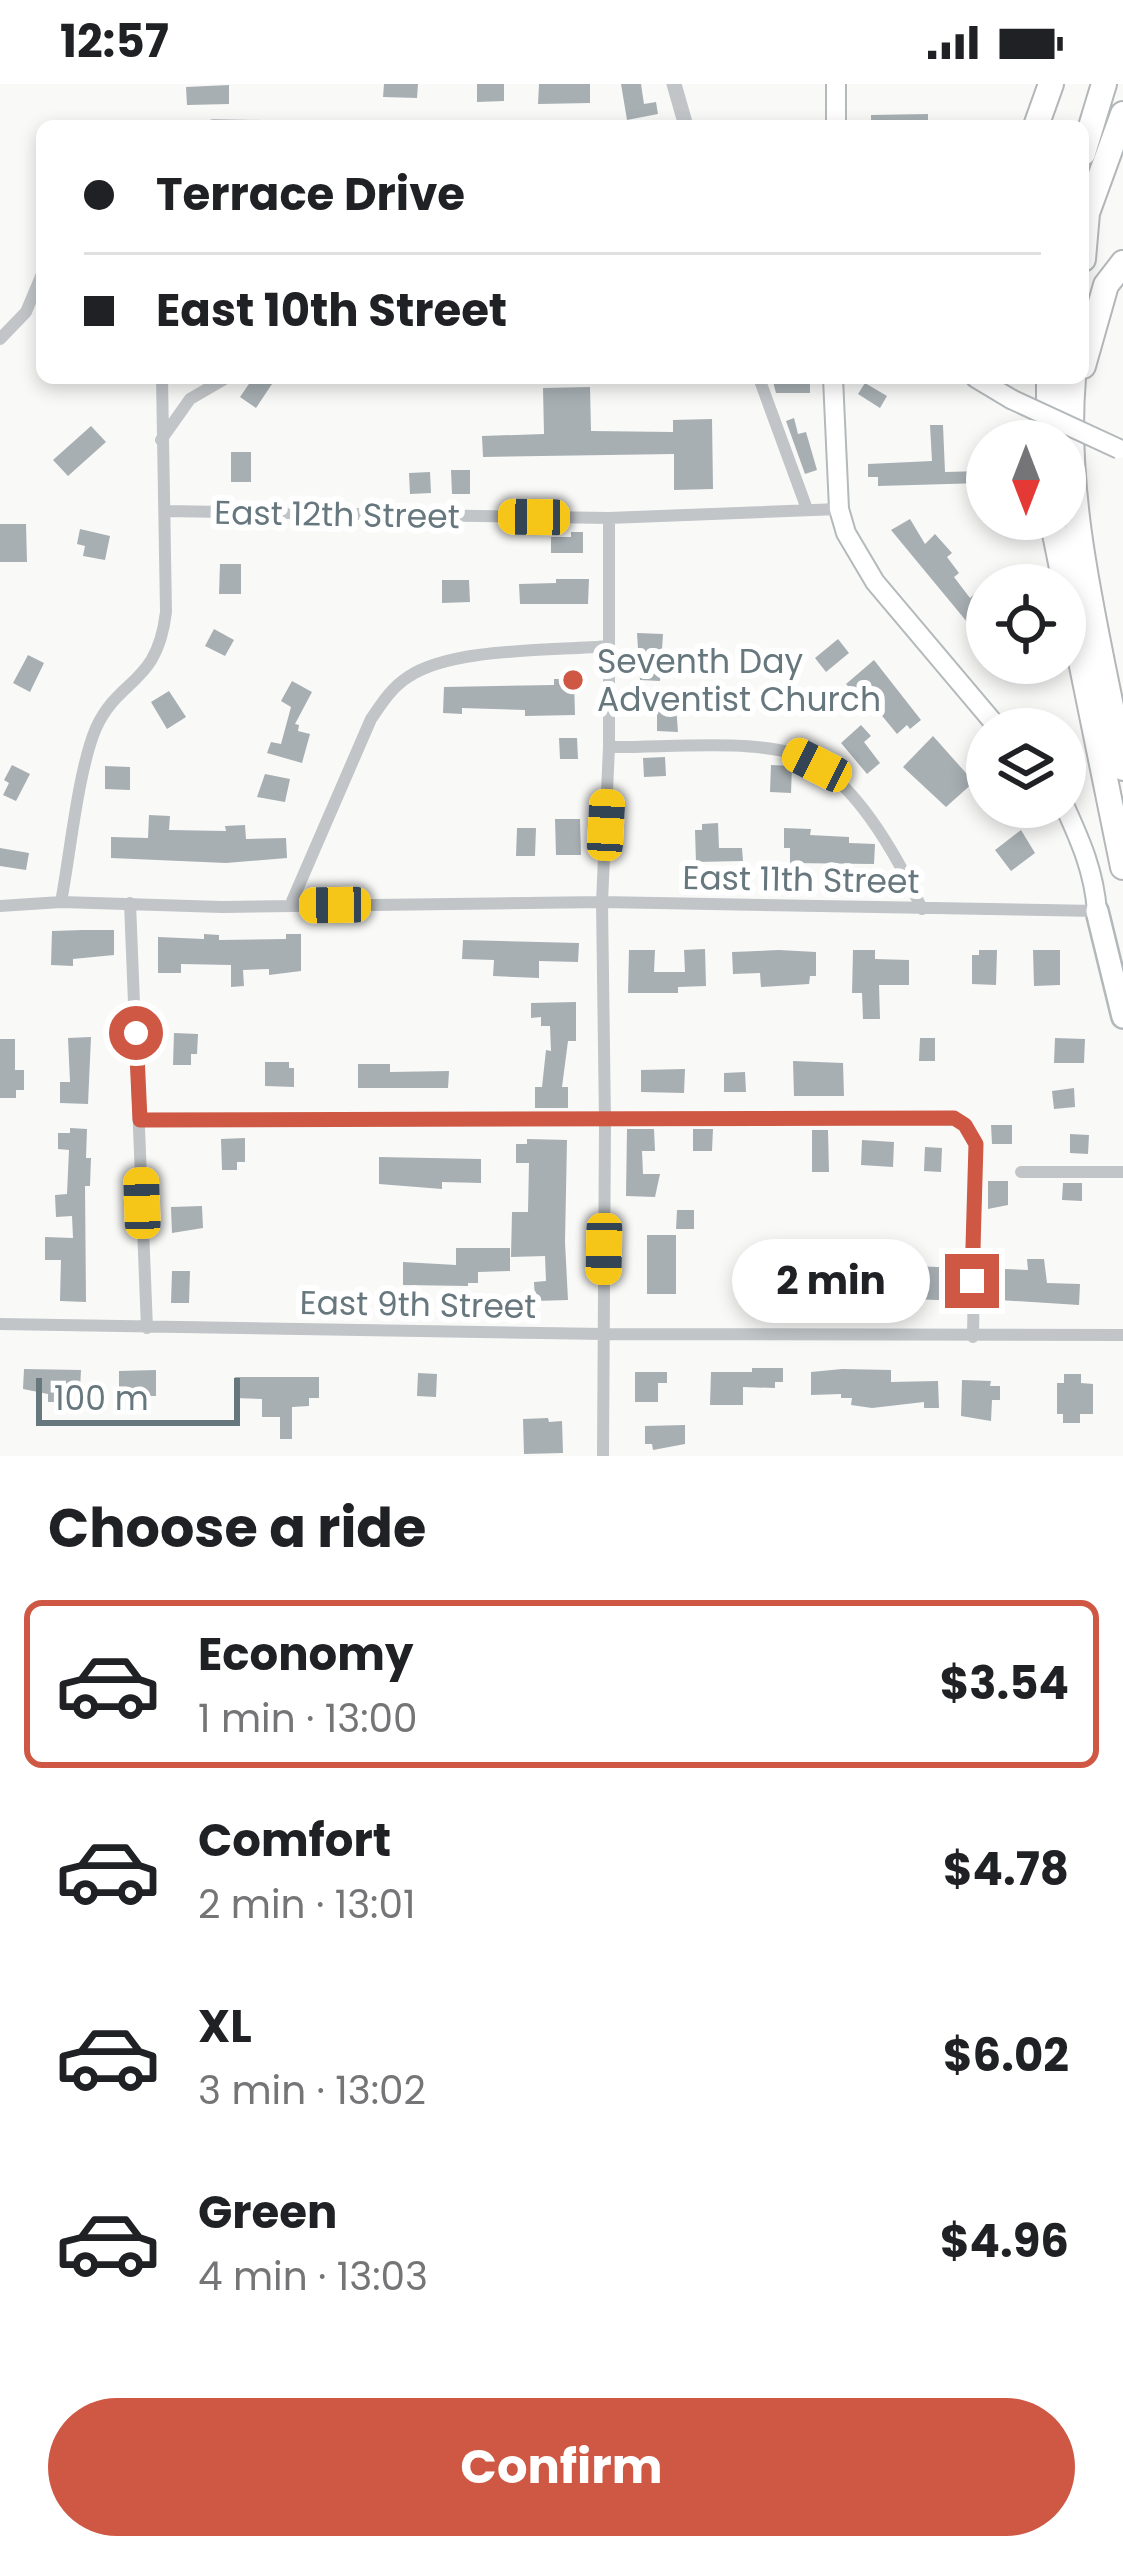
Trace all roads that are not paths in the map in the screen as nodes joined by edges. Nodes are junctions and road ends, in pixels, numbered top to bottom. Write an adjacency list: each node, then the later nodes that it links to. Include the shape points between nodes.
1 (674, 84): 6 (street)
2 (836, 84): 7 (main road)
3 (1052, 84): 8 (highway)
4 (1105, 84): 9 (highway)
5 (1123, 114): 10 (highway)
6 (684, 120)
7 (836, 120)
8 (1038, 120)
9 (1089, 134)
10 (1089, 208)
11 (1123, 263): 14 (highway, via 1106,285)
12 (36, 288): 13 (street)
13 (0, 338)
14 (1089, 345)
15 (162, 384): 23 (street)
16 (216, 384): 23 (street, via 190,399)
17 (761, 384): 25 (street)
18 (832, 384): 26 (main road)
19 (986, 384): 24 (main road, bridge)
20 (1049, 384): 22 (highway)
21 (1075, 384): 33 (highway, via 1074,498)
22 (1049, 420)
23 (160, 441): 27 (street)
24 (1121, 450)
25 (807, 509): 26 (street, East 12th Street); 28 (street, East 12th Street)
26 (839, 509): 31 (main road, via 875,582)
27 (165, 511): 28 (street, East 12th Street); 36 (street, via 162,642 98,723)
28 (609, 518): 30 (street)
29 (1056, 540): 35 (highway)
30 (609, 646): 32 (street); 40 (street, via 444,659 388,693)
31 (981, 708)
32 (609, 748): 37 (street); 41 (street, via 758,748 817,765 895,851)
33 (1123, 768)
34 (1075, 828): 42 (main road)
35 (1123, 867)
36 (61, 902): 38 (street, East 11th Street); 39 (street, East 11th Street)
37 (602, 902): 40 (street, East 11th Street); 41 (street, East 11th Street); 45 (street)
38 (130, 903): 40 (street, East 11th Street); 44 (street)
39 (0, 906)
40 (290, 906)
41 (922, 909): 42 (street, East 11th Street)
42 (1096, 910): 43 (main road)
43 (1123, 1017)
44 (140, 1120): 45 (street); 49 (street)
45 (605, 1122): 50 (street); 52 (street, via 954,1118 976,1144)
46 (1021, 1172): 47 (street)
47 (1123, 1172)
48 (0, 1324): 49 (street, East 9th Street)
49 (147, 1328): 50 (street, East 9th Street)
50 (604, 1334): 52 (street, East 9th Street); 53 (street)
51 (1123, 1335): 52 (street, East 9th Street)
52 (973, 1336)
53 (603, 1456)

